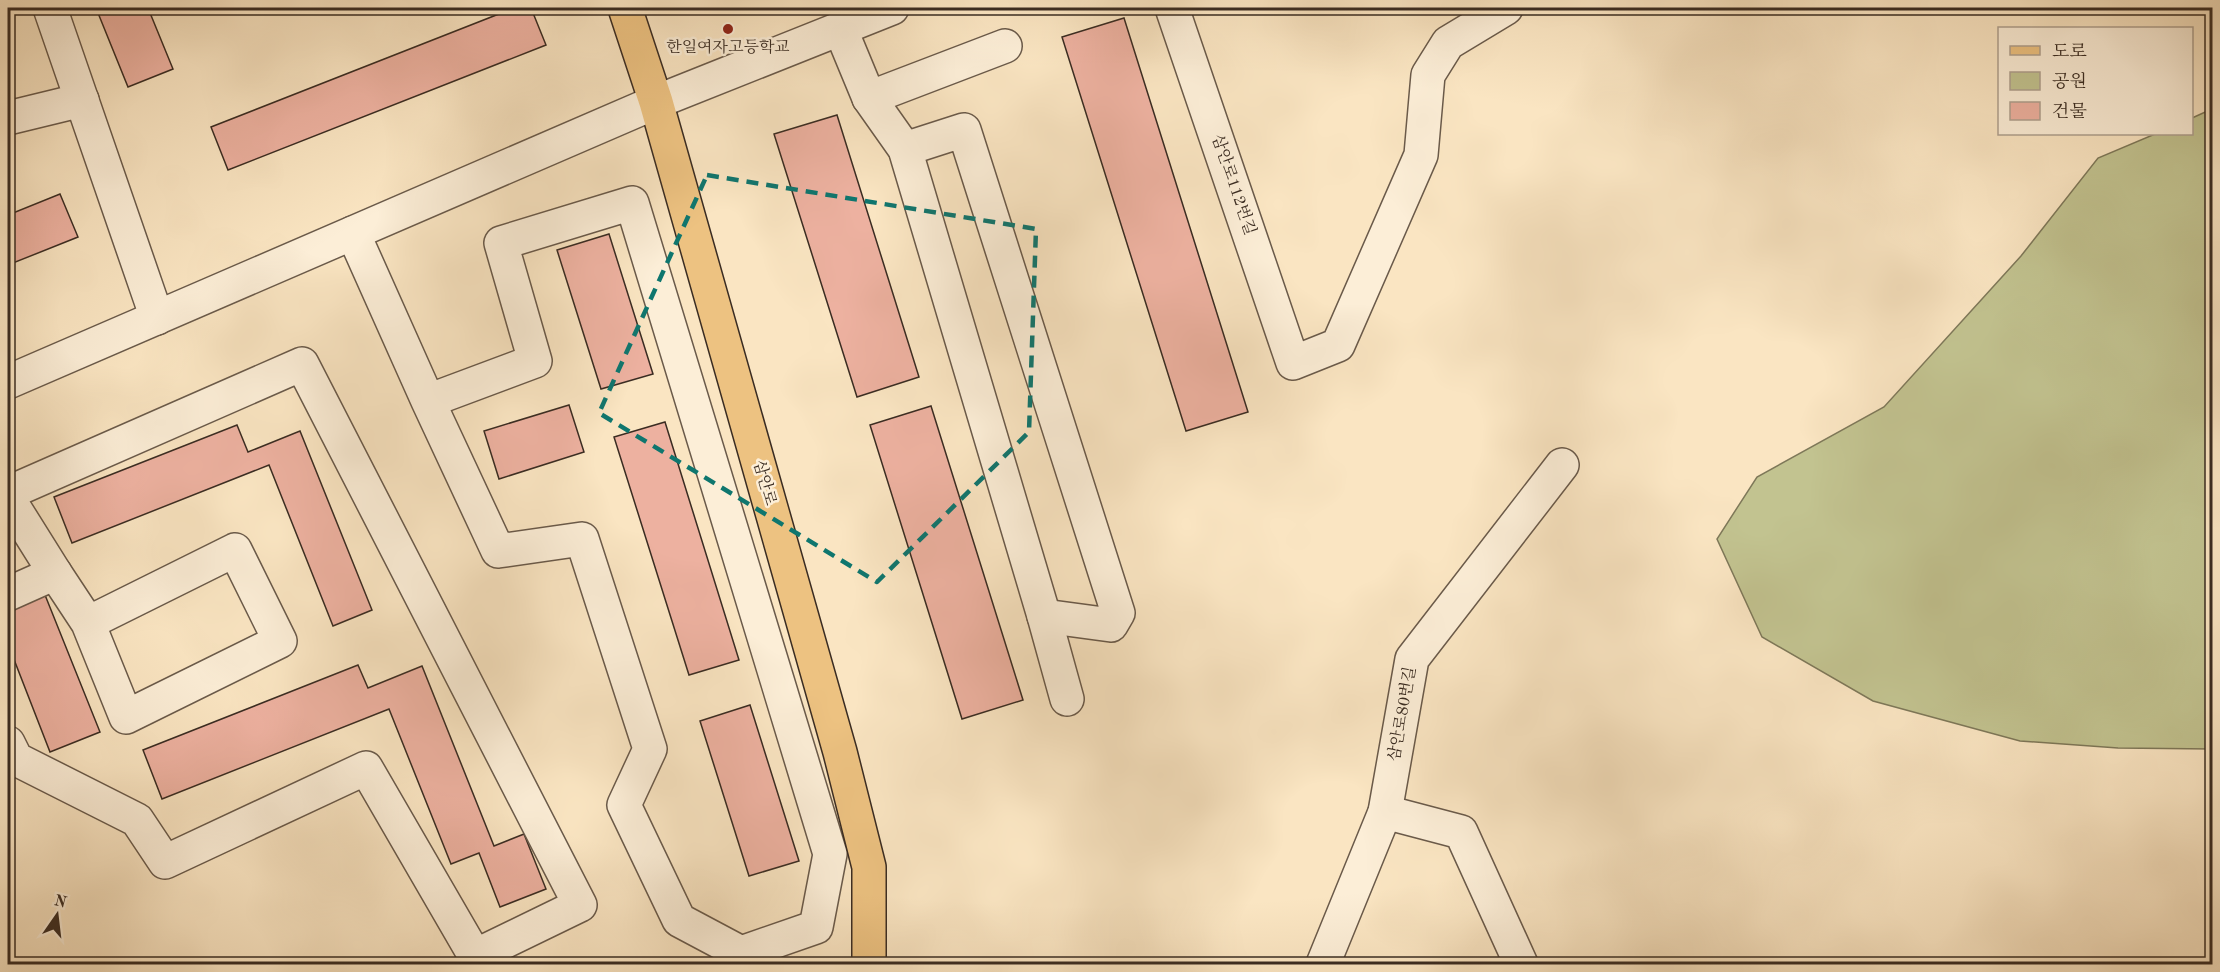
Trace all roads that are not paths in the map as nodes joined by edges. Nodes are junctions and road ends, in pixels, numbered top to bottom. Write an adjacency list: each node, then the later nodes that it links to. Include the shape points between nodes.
1 (50, 8): 9 (street)
2 (625, 8): 10 (main road, 삼안로)
3 (892, 8): 6 (street)
4 (1172, 8): 5 (street, 삼안로112번길, via 1293,363 1338,345 1421,155 1428,75 1448,43)
5 (1506, 8)
6 (840, 28): 8 (street); 10 (street)
7 (1005, 46): 8 (street)
8 (869, 98): 12 (street)
9 (82, 100): 11 (street); 14 (street)
10 (656, 102): 13 (street); 27 (main road, 삼안로, via 869,867)
11 (8, 118)
12 (905, 149): 22 (street); 22 (street, via 964,130 1118,613 1111,625)
13 (354, 233): 14 (street); 16 (street)
14 (157, 318): 15 (street)
15 (8, 382)
16 (428, 401): 16 (street, via 498,551 582,539 650,749 624,805 679,920 741,953 816,927 830,854 632,203 501,243 535,361)
17 (1562, 465): 26 (street, 삼안로80번길, via 1412,659)
18 (8, 493): 25 (street, via 302,364 580,906 475,956 366,768 165,862 137,820 16,759)
19 (8, 498): 20 (street)
20 (55, 573): 21 (street); 23 (street)
21 (8, 594)
22 (1044, 616): 24 (street)
23 (88, 623): 23 (street, via 126,717 280,641 235,550)
24 (1067, 699)
25 (8, 744)
26 (1385, 812): 28 (street, 삼안로80번길); 29 (street, via 1461,832)
27 (869, 964)
28 (1323, 964)
29 (1521, 964)

